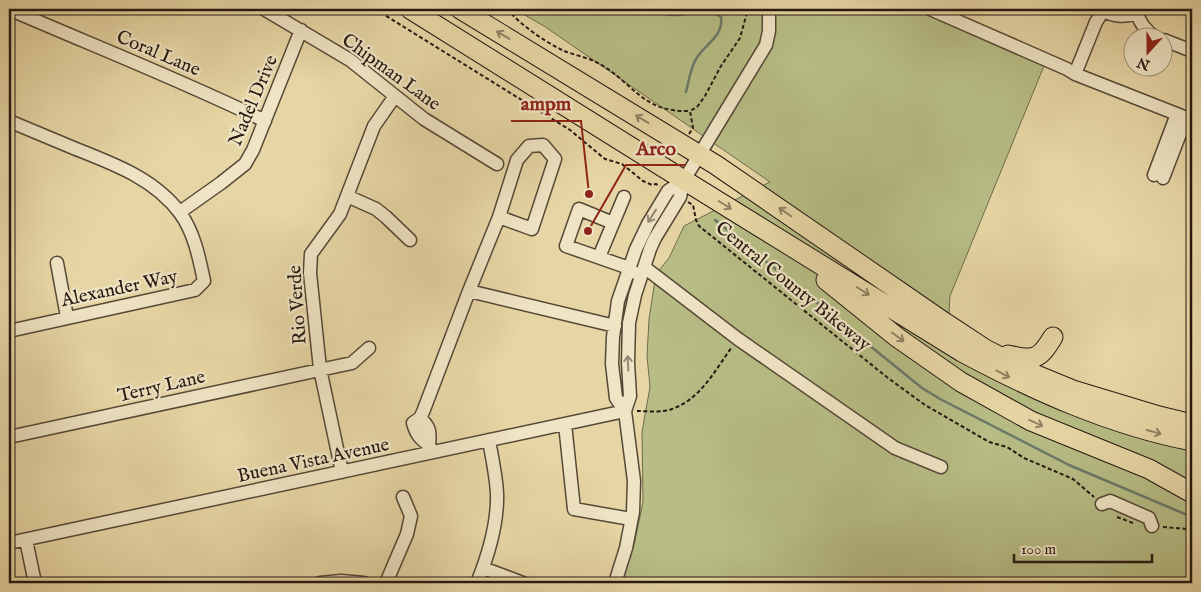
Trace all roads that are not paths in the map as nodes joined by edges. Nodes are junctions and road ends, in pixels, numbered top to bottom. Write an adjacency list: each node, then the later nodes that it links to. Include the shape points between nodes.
1 (9, 9): 17 (street, Coral Lane, via 162,72)
2 (264, 9): 10 (street, Chipman Lane)
3 (410, 9): 21 (highway)
4 (460, 9): 18 (highway, one-way to 4)
5 (769, 9): 18 (street, via 769,31 761,55)
6 (930, 9): 13 (street)
7 (1101, 10): 8 (street, via 1116,16); 13 (street)
8 (1137, 11): 9 (street)
9 (1144, 28)
10 (301, 30): 14 (street, Chipman Lane, via 350,60); 17 (street, Nadel Drive)
11 (1174, 44): 12 (street)
12 (1192, 51)
13 (1075, 74): 15 (street)
14 (395, 96): 19 (street, Chipman Lane, via 424,119); 22 (street, Rio Verde, via 374,126)
15 (1185, 118): 20 (street)
16 (9, 121): 24 (street, Alexander Way, via 127,170 153,186)
17 (264, 121): 24 (street, Nadel Drive, via 245,164)
18 (699, 154): 21 (street); 39 (highway, one-way to 18)
19 (497, 164)
20 (1159, 176)
21 (682, 189): 27 (highway, one-way to 27); 31 (street, via 655,238); 32 (street, one-way to 32, via 668,190 648,224)
22 (346, 196): 28 (street, via 376,209); 40 (street, Rio Verde, via 340,214 311,254)
23 (624, 198): 26 (street)
24 (180, 212): 35 (street, Alexander Way, via 194,239 204,281 196,290)
25 (499, 218): 25 (street, via 532,229 555,160 543,145 530,146 517,160); 33 (street)
26 (613, 223): 29 (street); 29 (street, via 579,209 566,246)
27 (780, 239): 47 (highway, one-way to 47, via 962,352 1013,379 1091,412); 51 (highway, one-way to 51, via 807,266 961,382 1031,421 1149,469)
28 (410, 240)
29 (599, 258): 32 (street)
30 (57, 263): 35 (street)
31 (644, 266): 34 (street); 49 (street, via 738,340 895,448)
32 (629, 268): 34 (street, via 635,271); 36 (street, via 618,301)
33 (469, 291): 36 (street); 48 (street, via 420,418 413,423 416,433)
34 (635, 295): 42 (street, one-way to 34, via 630,396 628,340)
35 (66, 317): 37 (street, Alexander Way)
36 (615, 326): 42 (street, via 612,364 616,398)
37 (9, 331)
38 (369, 348): 40 (street, Terry Lane, via 352,363)
39 (985, 349): 41 (highway, via 1034,374); 41 (highway, via 1033,359 1044,353 1053,336 1049,355 1054,368)
40 (320, 369): 45 (street, Terry Lane); 50 (street, Rio Verde)
41 (1090, 394): 44 (highway)
42 (625, 411): 43 (street, Buena Vista Avenue); 54 (street, via 634,481)
43 (565, 424): 46 (street, Buena Vista Avenue); 54 (street, via 574,509)
44 (1192, 424)
45 (9, 437)
46 (489, 440): 48 (street, Buena Vista Avenue); 58 (street, via 497,495 496,516)
47 (1192, 441)
48 (430, 449): 50 (street, Buena Vista Avenue)
49 (942, 467)
50 (342, 472): 56 (street, Buena Vista Avenue)
51 (1192, 493)
52 (403, 497): 62 (street, via 411,516 407,534)
53 (1102, 504): 55 (street, via 1110,501 1142,513)
54 (631, 519): 65 (street)
55 (1152, 526)
56 (26, 540): 57 (street, Buena Vista Avenue); 59 (street)
57 (9, 544)
58 (483, 568): 63 (street); 64 (street)
59 (35, 583)
60 (320, 583): 61 (street)
61 (364, 583)
62 (386, 583)
63 (477, 583)
64 (522, 583)
65 (615, 583)

